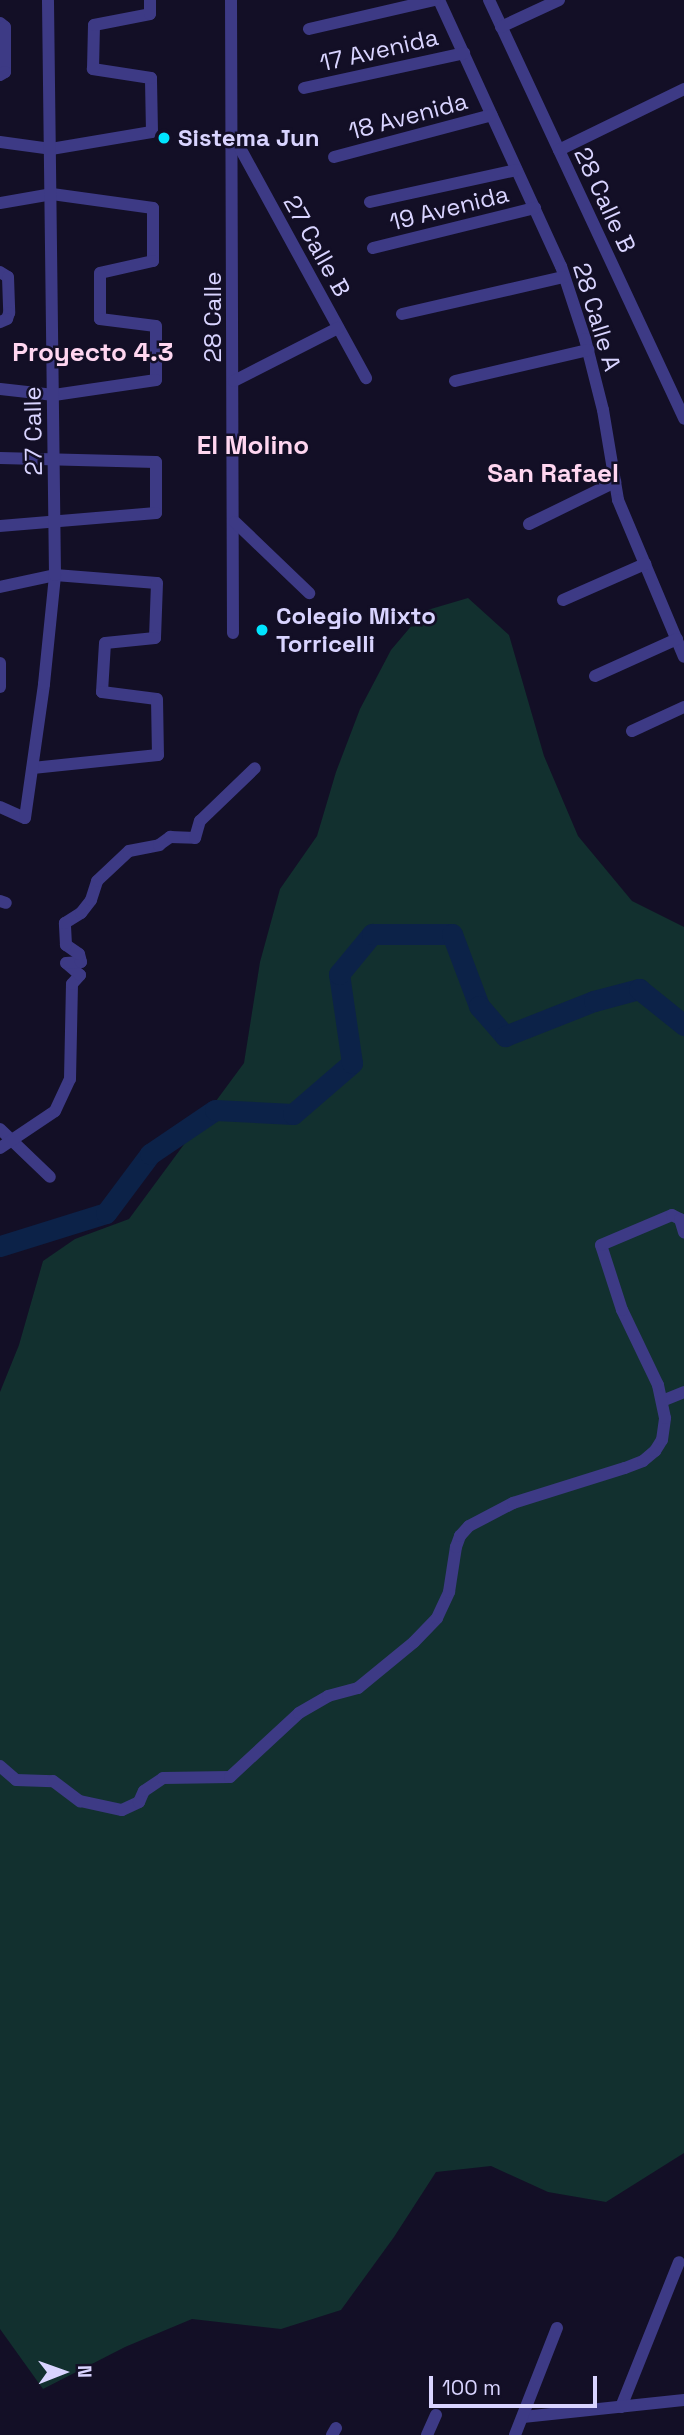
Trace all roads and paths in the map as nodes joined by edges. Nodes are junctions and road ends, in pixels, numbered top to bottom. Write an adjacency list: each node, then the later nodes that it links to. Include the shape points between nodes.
1 (48, 0): 17 (street, 27 Calle)
2 (150, 0): 17 (street, via 150,14 94,24 93,69 151,78 152,132)
3 (231, 0): 15 (street, 28 Calle)
4 (437, 0): 9 (street); 10 (street, 28 Calle A)
5 (489, 0): 8 (street, 28 Calle B)
6 (559, 0): 8 (street)
7 (2, 24): 11 (street)
8 (502, 27): 18 (street, 28 Calle B)
9 (309, 29)
10 (464, 53): 12 (street, 17 Avenida); 14 (street, 28 Calle A)
11 (2, 74)
12 (304, 88)
13 (684, 89): 18 (street)
14 (492, 115): 19 (street, 18 Avenida); 20 (street, 28 Calle A)
15 (232, 134): 30 (street, 27 Calle B); 33 (street, 28 Calle)
16 (0, 142): 17 (street)
17 (51, 149): 21 (street, 27 Calle)
18 (559, 150): 37 (street, 28 Calle B)
19 (334, 157)
20 (517, 170): 22 (street); 24 (street, 28 Calle A)
21 (52, 194): 23 (street); 36 (street, 27 Calle); 36 (street, via 153,208 153,261 100,273 100,319 156,326 156,380)
22 (370, 202)
23 (0, 203)
24 (535, 208): 25 (street, 19 Avenida); 27 (street, 28 Calle A)
25 (373, 248)
26 (3, 272): 29 (street, via 8,277 9,313)
27 (564, 277): 28 (street); 31 (street, 28 Calle A)
28 (402, 314)
29 (2, 321)
30 (338, 328): 32 (street, 27 Calle B); 33 (street)
31 (588, 350): 34 (street); 40 (street, 28 Calle A)
32 (366, 378)
33 (234, 381): 41 (street, 28 Calle)
34 (455, 381)
35 (0, 389): 36 (street)
36 (54, 395): 38 (street, 27 Calle)
37 (684, 419)
38 (55, 457): 39 (street); 42 (street, 27 Calle); 42 (street, via 156,462 156,513)
39 (0, 458)
40 (615, 482): 43 (street); 45 (street, 28 Calle A)
41 (235, 522): 48 (street); 50 (street, 28 Calle)
42 (55, 523): 44 (street); 46 (street, 27 Calle)
43 (529, 524)
44 (0, 526)
45 (645, 564): 49 (street); 51 (street, 28 Calle A)
46 (55, 575): 47 (street); 58 (street, 27 Calle); 58 (street, via 157,583 155,638 105,643 102,692 157,699 158,755)
47 (0, 587)
48 (309, 593)
49 (563, 600)
50 (233, 633)
51 (677, 639): 52 (street, 28 Calle A); 54 (street)
52 (684, 656)
53 (1, 663): 55 (street)
54 (595, 676)
55 (0, 687)
56 (684, 708): 57 (street)
57 (632, 731)
58 (33, 768): 60 (street, 27 Calle, via 25,818)
59 (255, 768): 62 (street, via 200,821 195,838 170,837 159,845 129,851 97,881 81,912 65,923 66,945 79,954 80,962 66,963 80,975 72,984 70,1079 55,1111)
60 (0, 807)
61 (0, 1129): 62 (street)
62 (13, 1140): 63 (street); 64 (street)
63 (0, 1148)
64 (50, 1177)
65 (684, 1232): 67 (street, via 680,1219 672,1215 601,1245 622,1310)
66 (684, 1392): 67 (street)
67 (662, 1402): 68 (street, via 662,1440 643,1461 513,1503 469,1526 456,1547 446,1601 427,1630 358,1688 328,1696 299,1713 234,1775 226,1779 163,1778 144,1791 139,1802 117,1811 75,1799 53,1781 16,1780)
68 (0, 1766)
69 (679, 2262): 72 (street)
70 (558, 2328): 74 (street)
71 (684, 2400): 72 (street)
72 (621, 2407): 74 (street)
73 (436, 2415): 75 (street)
74 (523, 2417): 76 (street)
75 (427, 2435)
76 (515, 2435)

